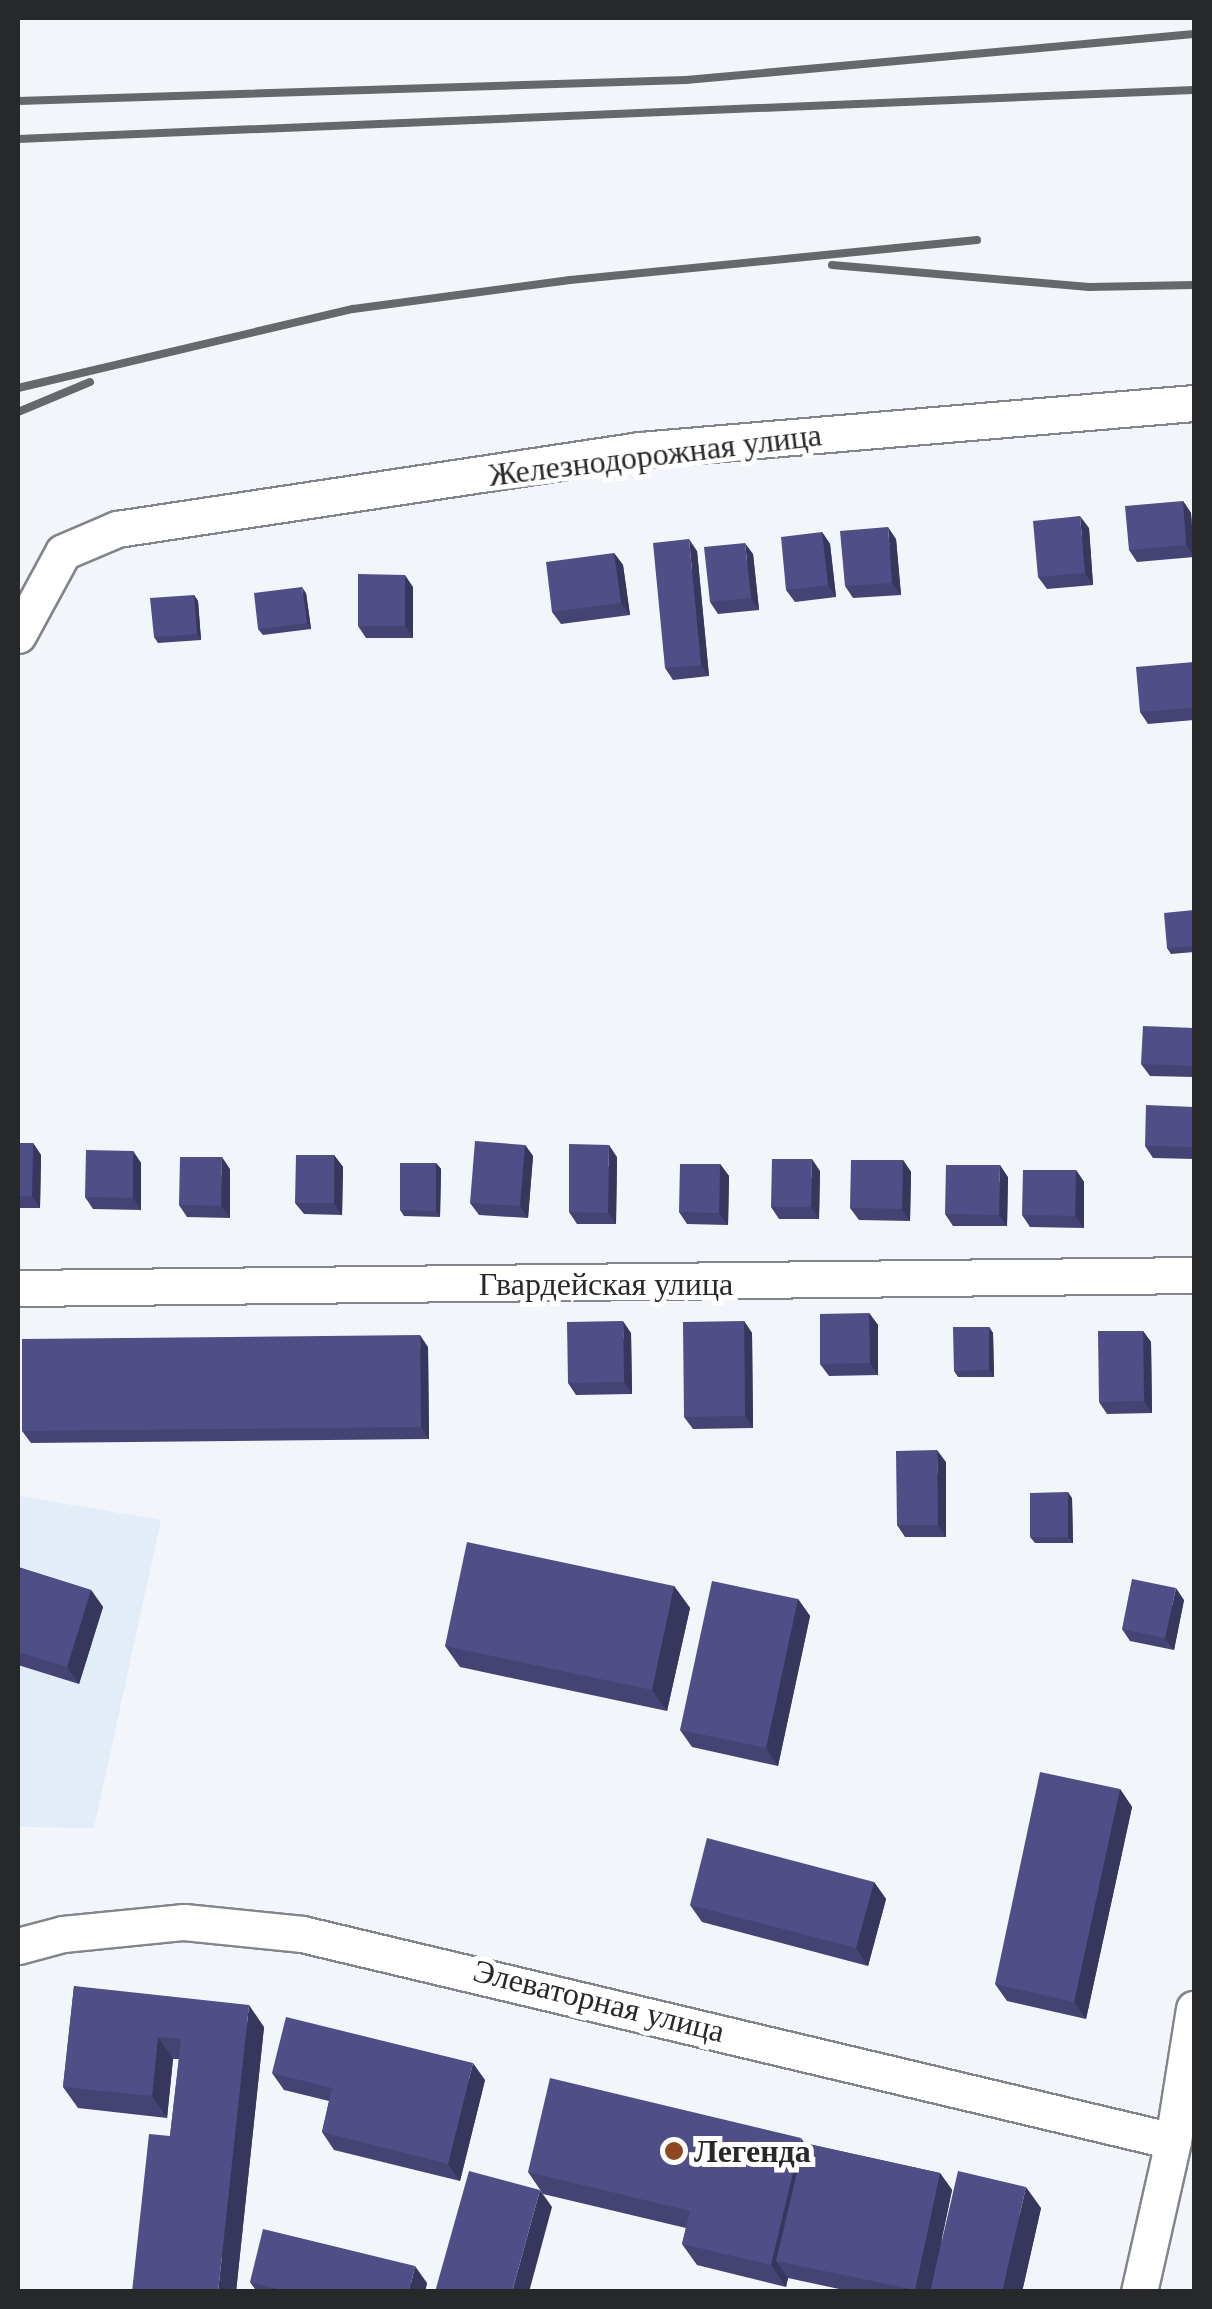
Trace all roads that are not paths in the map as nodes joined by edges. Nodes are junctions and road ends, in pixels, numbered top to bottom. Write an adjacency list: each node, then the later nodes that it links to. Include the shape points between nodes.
1 (1194, 403): 2 (street, Железнодорожная улица, via 640,450 118,530 63,552)
2 (18, 635)
3 (1194, 1275): 4 (street, Гвардейская улица)
4 (18, 1288)
5 (18, 1946): 7 (street, Элеваторная улица, via 62,1934 184,1922 302,1934)
6 (1194, 2008): 7 (street)
7 (1173, 2142): 8 (street)
8 (1138, 2292)

